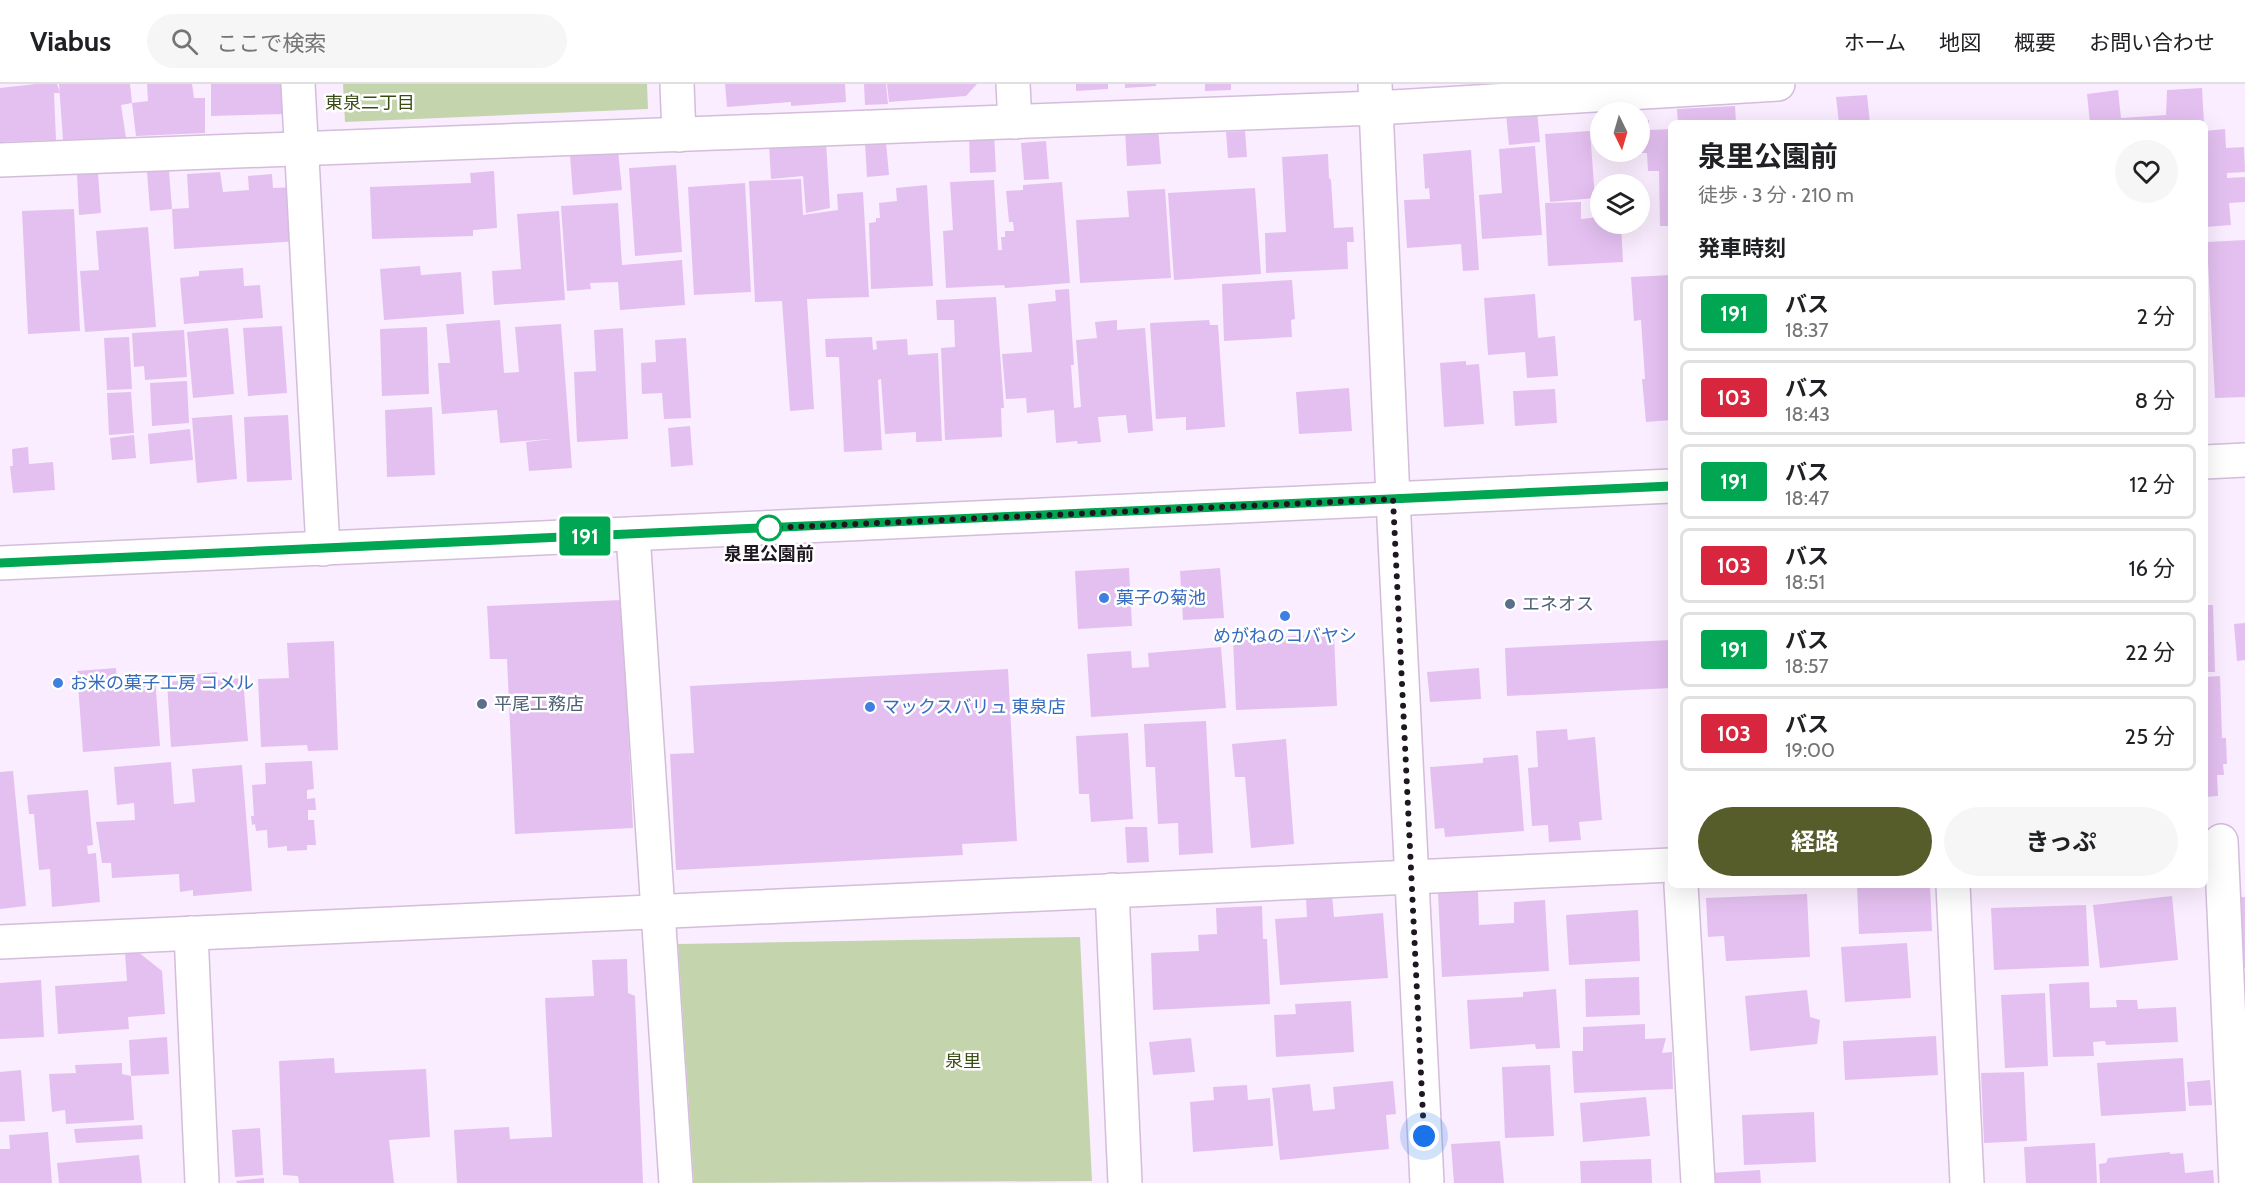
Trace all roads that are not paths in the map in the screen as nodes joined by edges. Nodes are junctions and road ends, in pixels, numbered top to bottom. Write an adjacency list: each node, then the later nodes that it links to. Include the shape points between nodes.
1 (298, 84): 8 (street)
2 (676, 84): 7 (street)
3 (1013, 84): 6 (street)
4 (1778, 84): 5 (street)
5 (1376, 96): 6 (street); 13 (street)
6 (1015, 122): 7 (street)
7 (679, 135): 8 (street)
8 (301, 149): 9 (street); 15 (street)
9 (0, 160)
10 (2245, 460): 11 (street)
11 (2208, 462)
12 (1668, 486): 13 (street)
13 (1393, 499): 14 (street); 19 (street)
14 (633, 534): 15 (street); 23 (street)
15 (323, 549): 16 (street)
16 (0, 563)
17 (2224, 841): 32 (street)
18 (1668, 866): 19 (street)
19 (1411, 877): 22 (street); 29 (street)
20 (1681, 888): 30 (street)
21 (1953, 888): 31 (street)
22 (1112, 890): 23 (street); 28 (street)
23 (657, 912): 24 (street); 27 (street)
24 (191, 933): 25 (street); 26 (street)
25 (0, 942)
26 (202, 1183)
27 (675, 1183)
28 (1125, 1183)
29 (1427, 1183)
30 (1698, 1183)
31 (1967, 1183)
32 (2236, 1183)

